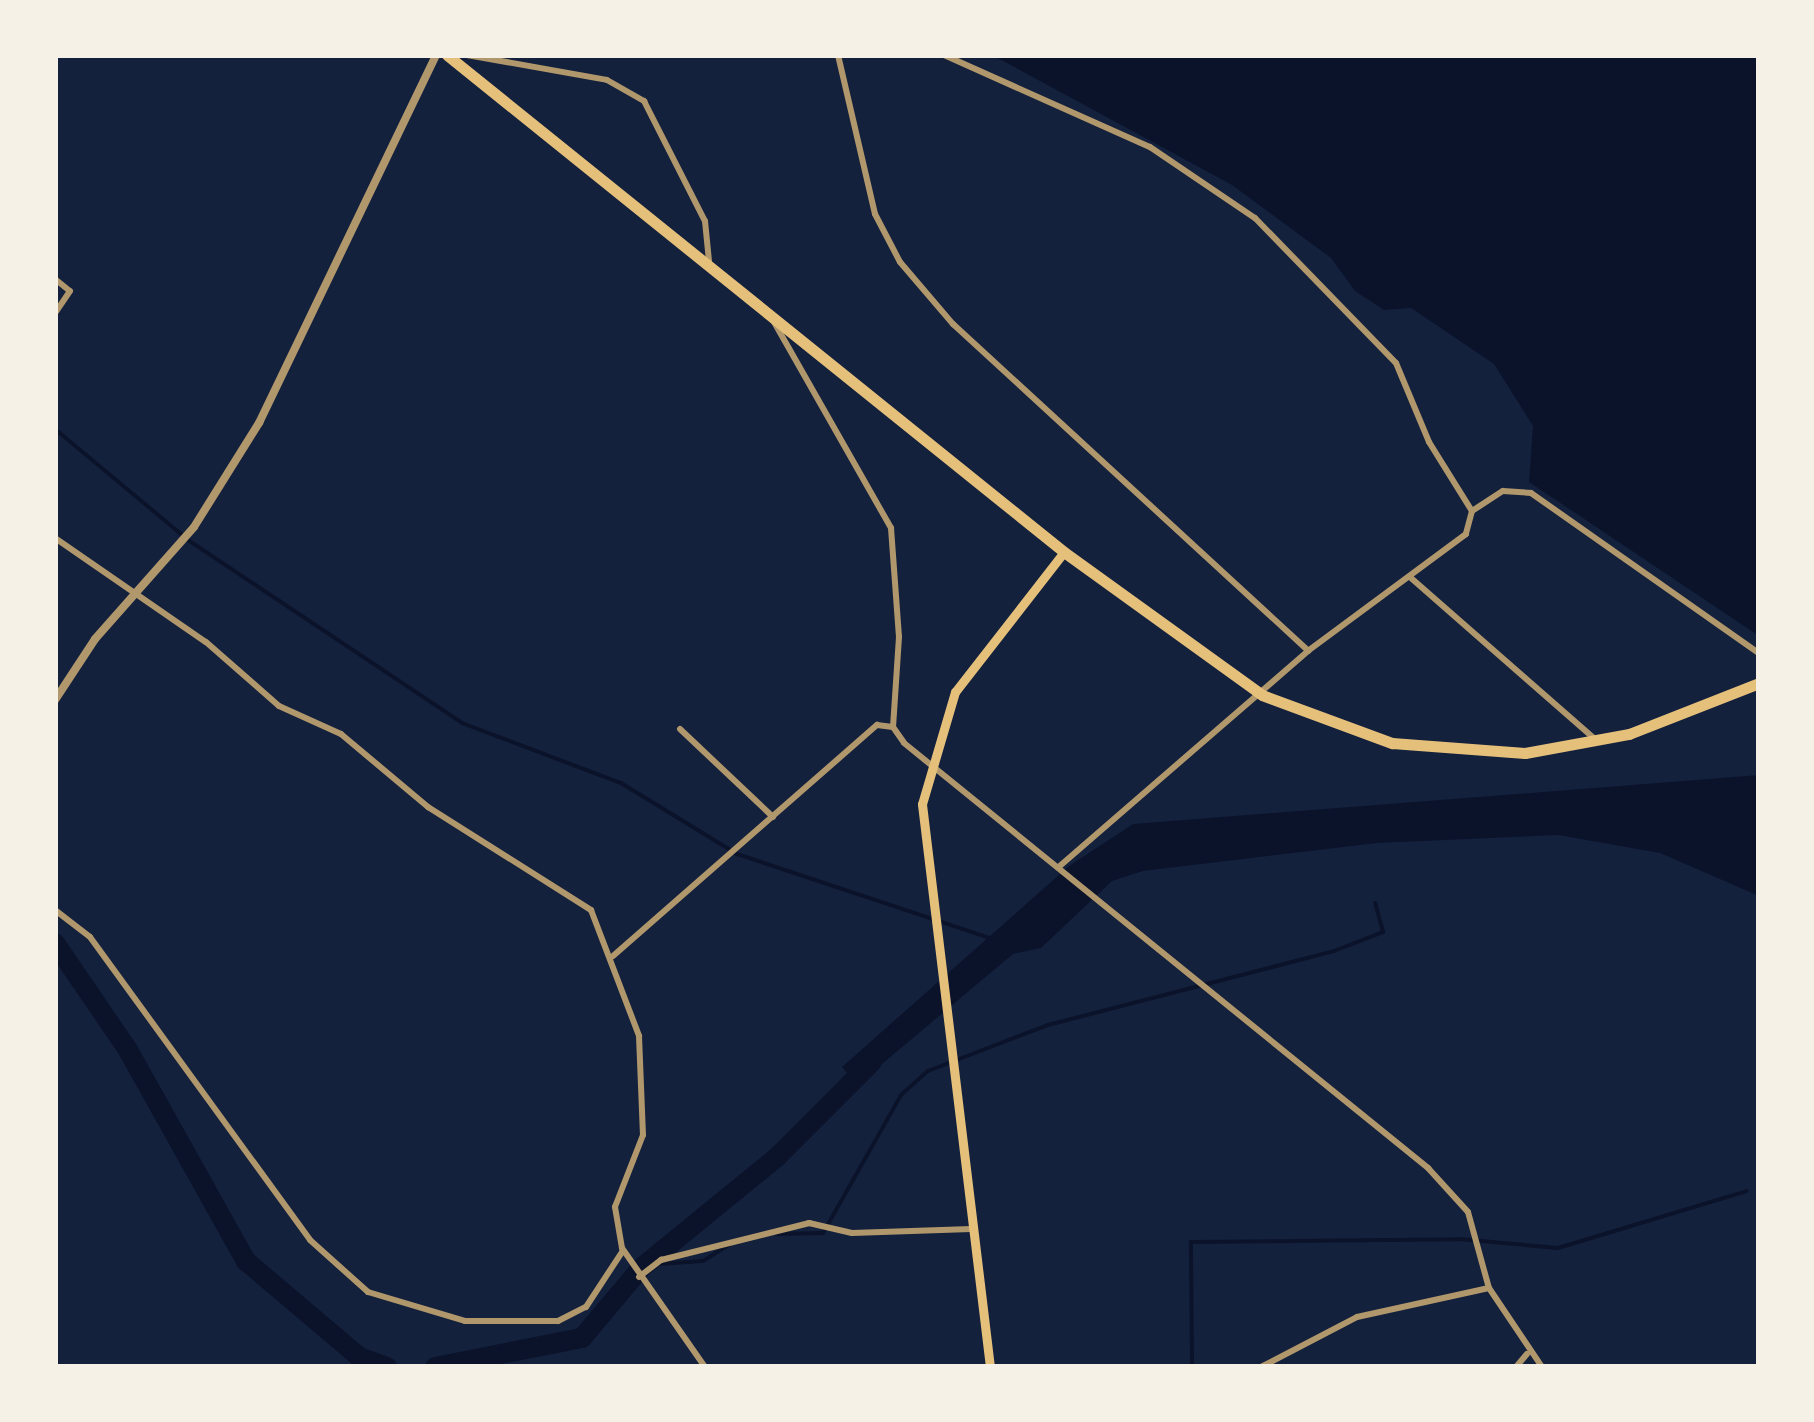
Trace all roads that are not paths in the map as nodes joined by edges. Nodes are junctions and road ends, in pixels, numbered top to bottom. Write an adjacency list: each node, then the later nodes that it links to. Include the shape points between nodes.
1 (436, 55): 14 (street, via 259,423 194,527)
2 (447, 55): 6 (highway)
3 (467, 55): 6 (street, via 607,80 644,101 706,220)
4 (838, 55): 15 (street, via 874,214 900,262 953,324)
5 (944, 55): 10 (street, via 1150,147 1256,218 1396,364 1428,442)
6 (709, 261): 8 (highway)
7 (55, 279): 9 (street, via 70,291)
8 (768, 307): 12 (highway); 20 (street, via 802,385 891,528 900,637)
9 (55, 314)
10 (1472, 511): 13 (street, via 1466,534); 16 (street, via 1503,491 1531,492)
11 (55, 538): 14 (street)
12 (1064, 552): 18 (highway); 23 (main road, via 955,692)
13 (1410, 578): 15 (street); 22 (street)
14 (137, 595): 19 (street); 27 (street, via 279,706 341,734 428,807 569,891 599,921)
15 (1308, 651): 18 (street)
16 (1759, 653)
17 (1759, 682): 22 (highway)
18 (1262, 695): 22 (highway, via 1359,734 1446,751 1524,754); 25 (street)
19 (55, 700)
20 (893, 726): 23 (street); 24 (street, via 877,724)
21 (680, 729): 24 (street)
22 (1597, 741)
23 (930, 762): 25 (street); 28 (main road, via 922,804)
24 (772, 817): 27 (street)
25 (1060, 866): 31 (street, via 1428,1168 1479,1236)
26 (55, 910): 29 (street, via 90,937 310,1240 368,1292 464,1321 558,1321 586,1306)
27 (613, 956): 29 (street, via 639,1036 643,1136 615,1207)
28 (971, 1229): 30 (street, via 852,1233 809,1223 661,1260); 34 (main road)
29 (622, 1250): 30 (street)
30 (639, 1278): 33 (street)
31 (1489, 1288): 32 (street); 35 (street, via 1356,1317)
32 (1527, 1354): 36 (street); 37 (street)
33 (705, 1367)
34 (990, 1367)
35 (1261, 1367)
36 (1516, 1367)
37 (1542, 1367)

